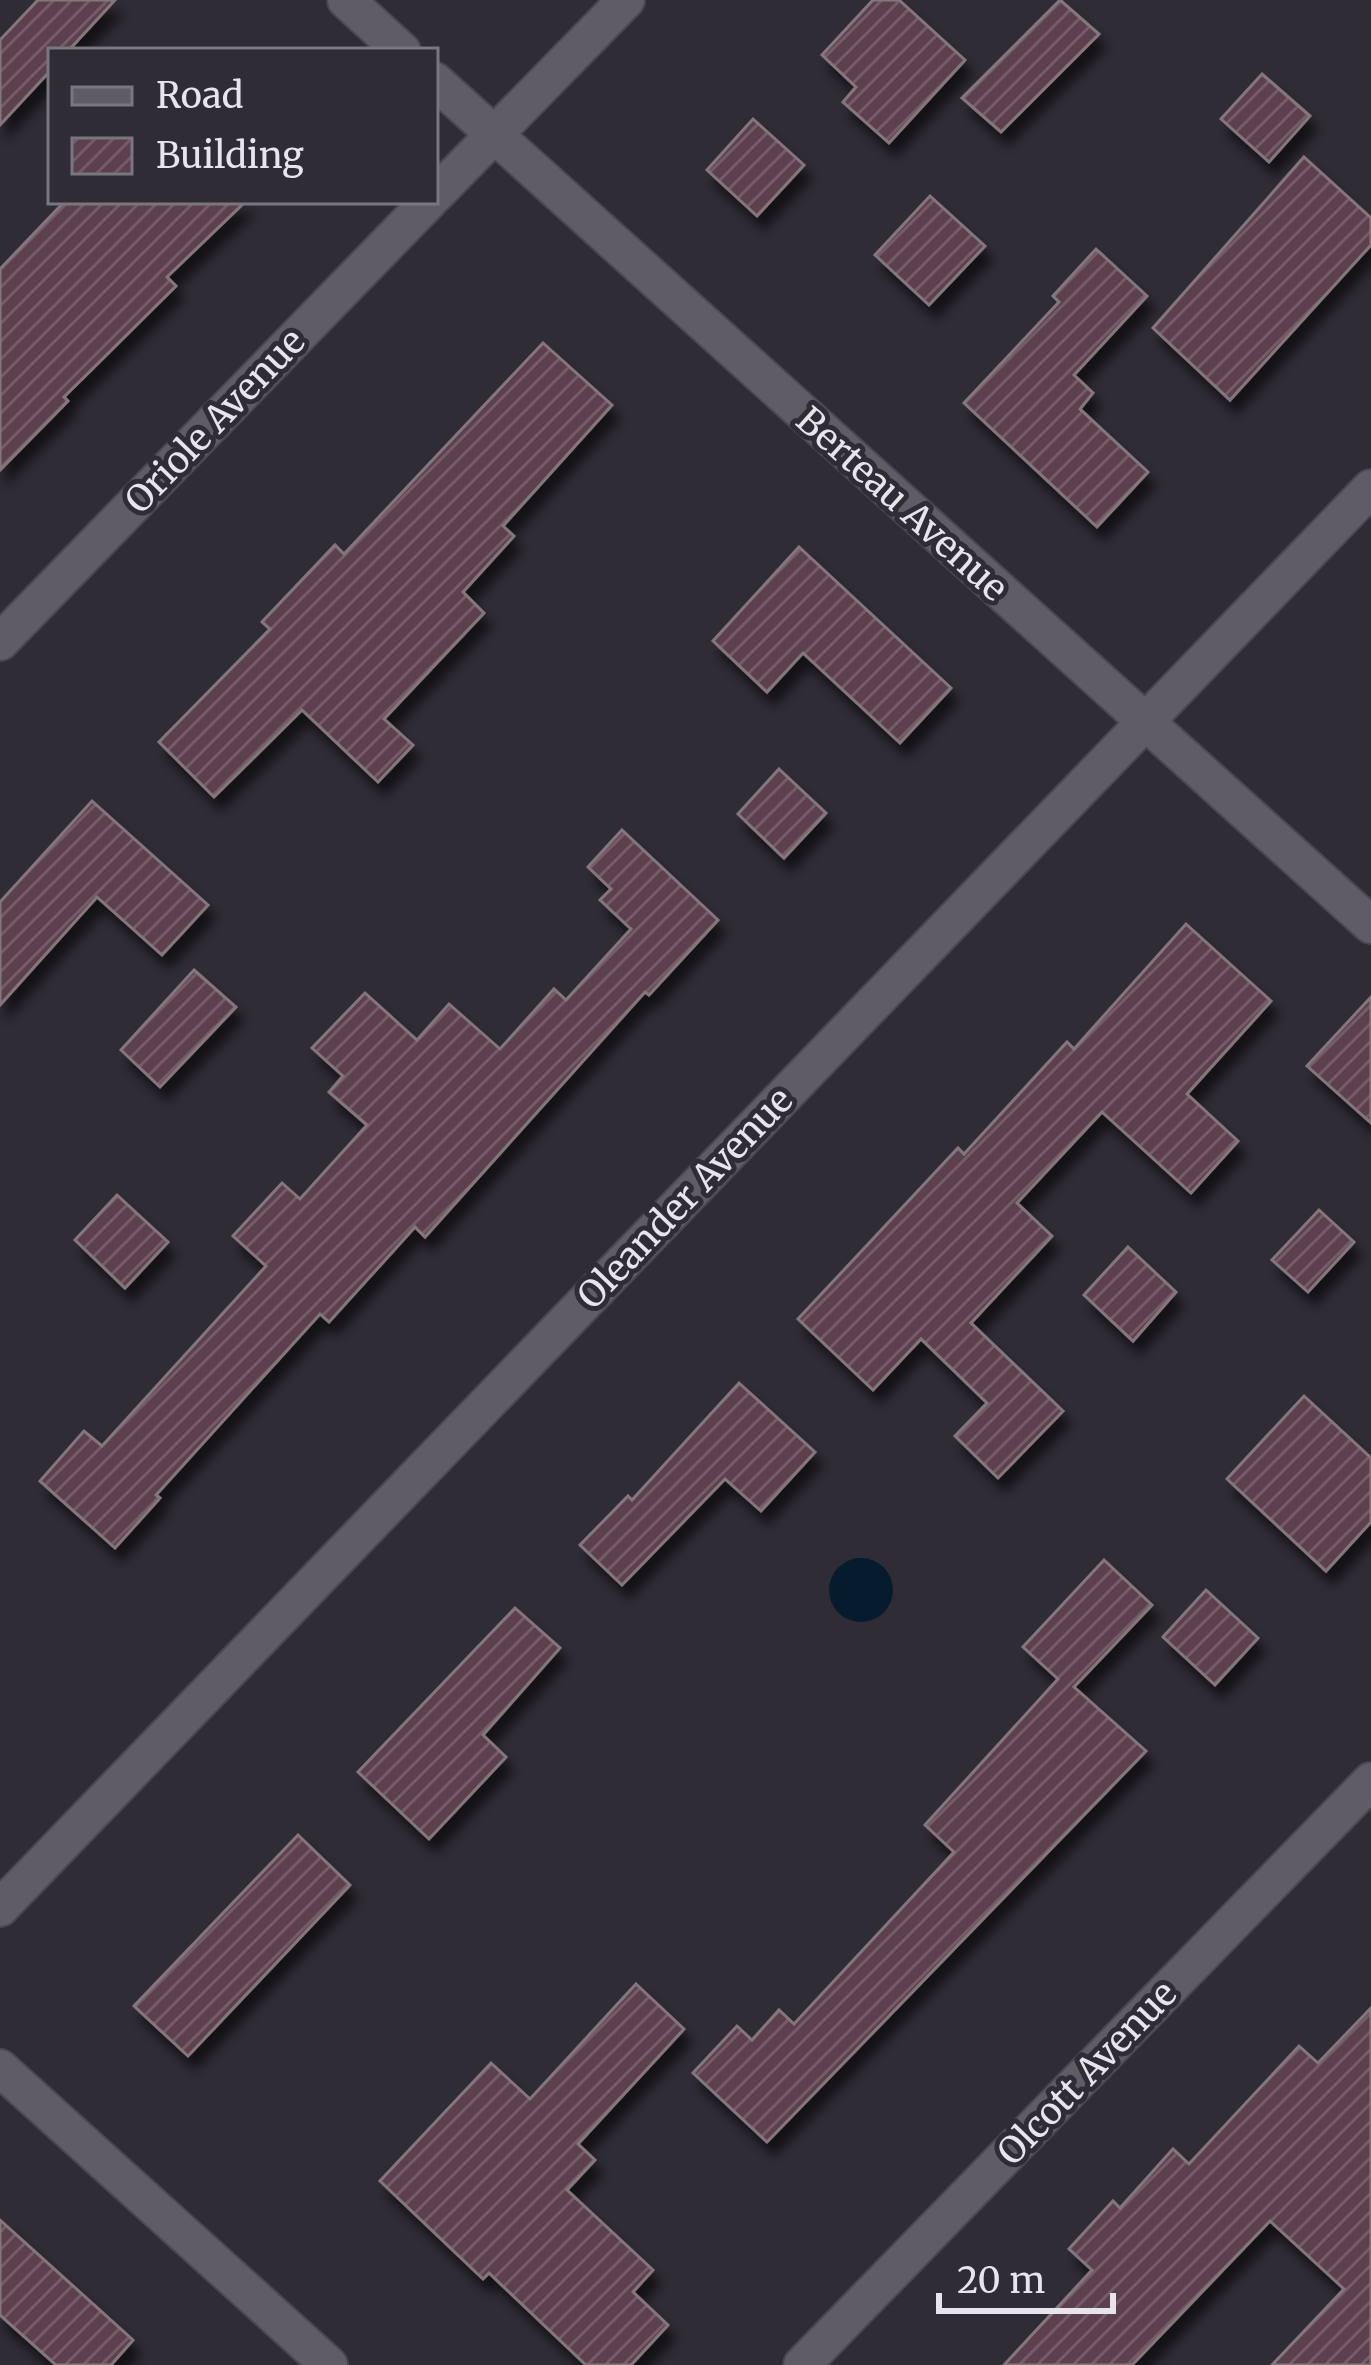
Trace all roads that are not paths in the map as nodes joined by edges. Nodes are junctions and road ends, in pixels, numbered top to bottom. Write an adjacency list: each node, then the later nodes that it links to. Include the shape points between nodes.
1 (346, 0): 3 (street)
2 (626, 0): 5 (street, Oriole Avenue)
3 (399, 48)
4 (438, 83): 5 (street, Berteau Avenue)
5 (494, 135): 6 (street, Oriole Avenue); 10 (street, Berteau Avenue)
6 (438, 192)
7 (426, 204): 9 (street, Oriole Avenue)
8 (1371, 488): 10 (street, Oleander Avenue)
9 (0, 641)
10 (1145, 722): 11 (street, Berteau Avenue); 13 (street, Oleander Avenue)
11 (1371, 926)
12 (1371, 1781): 16 (street, Olcott Avenue)
13 (0, 1908)
14 (0, 2068): 15 (street)
15 (329, 2365)
16 (802, 2365)

